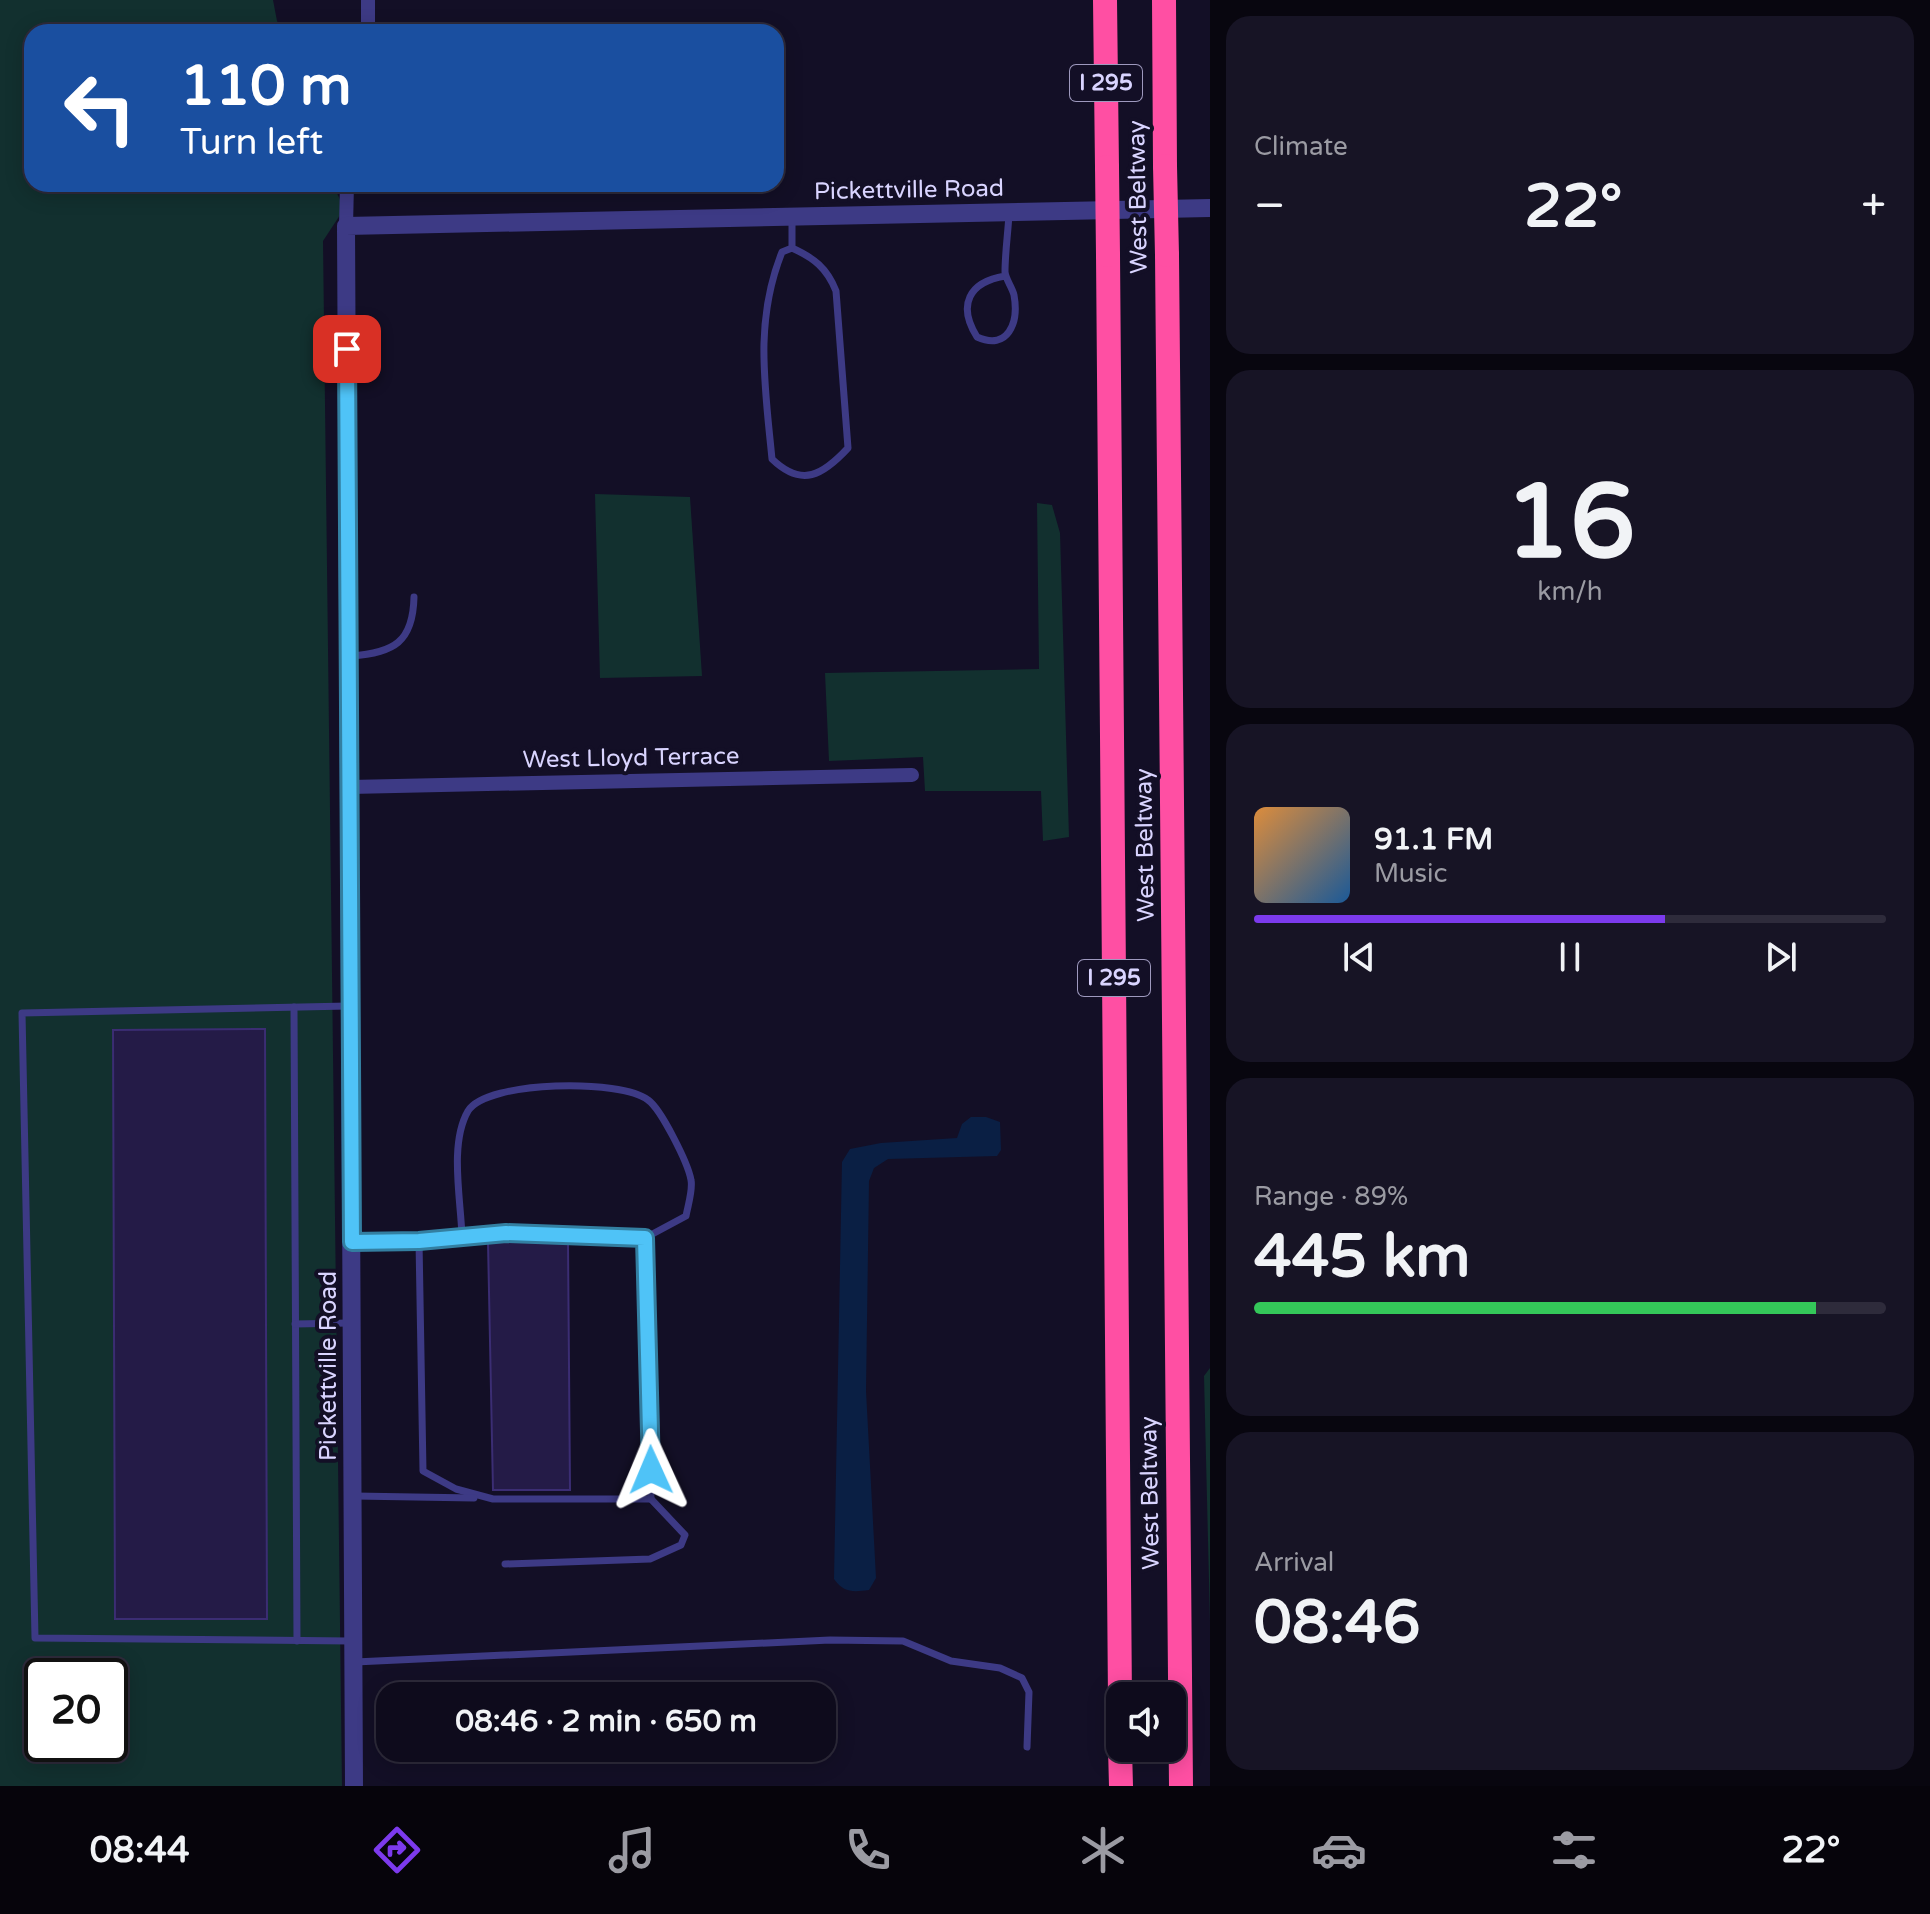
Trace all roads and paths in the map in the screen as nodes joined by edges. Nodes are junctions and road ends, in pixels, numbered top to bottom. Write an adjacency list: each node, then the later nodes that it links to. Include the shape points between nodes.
1 (368, 0): 4 (street)
2 (1105, 0): 31 (highway, West Beltway / I 295, bridge)
3 (1164, 0): 36 (highway, West Beltway / I 295, bridge)
4 (368, 24)
5 (347, 192): 9 (street)
6 (1210, 208): 7 (street, Pickettville Road)
7 (1009, 212): 8 (street, Pickettville Road); 11 (lane)
8 (792, 217): 9 (street, Pickettville Road); 10 (lane)
9 (346, 226): 13 (street, Pickettville Road)
10 (792, 248): 10 (lane, via 819,263 836,291 848,404 848,448 833,464 808,477 788,475 772,459 768,418 763,328 768,287 782,252)
11 (1005, 276): 11 (lane, via 1014,292 1016,315 1012,331 990,343 977,337 965,308 977,286)
12 (414, 597): 13 (lane, via 412,624 398,643 374,654)
13 (349, 656): 15 (street, Pickettville Road)
14 (912, 775): 15 (street, West Lloyd Terrace)
15 (350, 787): 16 (street, Pickettville Road)
16 (351, 1006): 17 (lane); 21 (street, Pickettville Road)
17 (294, 1007): 23 (lane); 28 (lane, via 22,1013 35,1638)
18 (462, 1237): 19 (lane, via 520,1233); 19 (lane, via 459,1146 469,1110 487,1095 527,1088 618,1087 649,1100 670,1131 692,1181 686,1216); 20 (lane)
19 (645, 1238): 26 (lane)
20 (419, 1241): 21 (lane); 25 (lane, via 423,1471)
21 (352, 1242): 22 (street, Pickettville Road)
22 (352, 1323): 23 (lane); 24 (street, Pickettville Road)
23 (295, 1324): 28 (lane)
24 (353, 1496): 25 (lane); 29 (street, Pickettville Road)
25 (487, 1498): 26 (lane)
26 (651, 1499): 27 (lane, via 685,1535 681,1545 650,1559)
27 (505, 1564)
28 (297, 1641): 29 (lane)
29 (353, 1641): 30 (street, Pickettville Road)
30 (353, 1662): 32 (lane, via 903,1641 951,1661 1000,1668 1022,1678 1029,1692); 34 (street, Pickettville Road)
31 (1120, 1682)
32 (1027, 1747)
33 (1120, 1762): 35 (highway)
34 (354, 1786)
35 (1121, 1786)
36 (1181, 1786)

